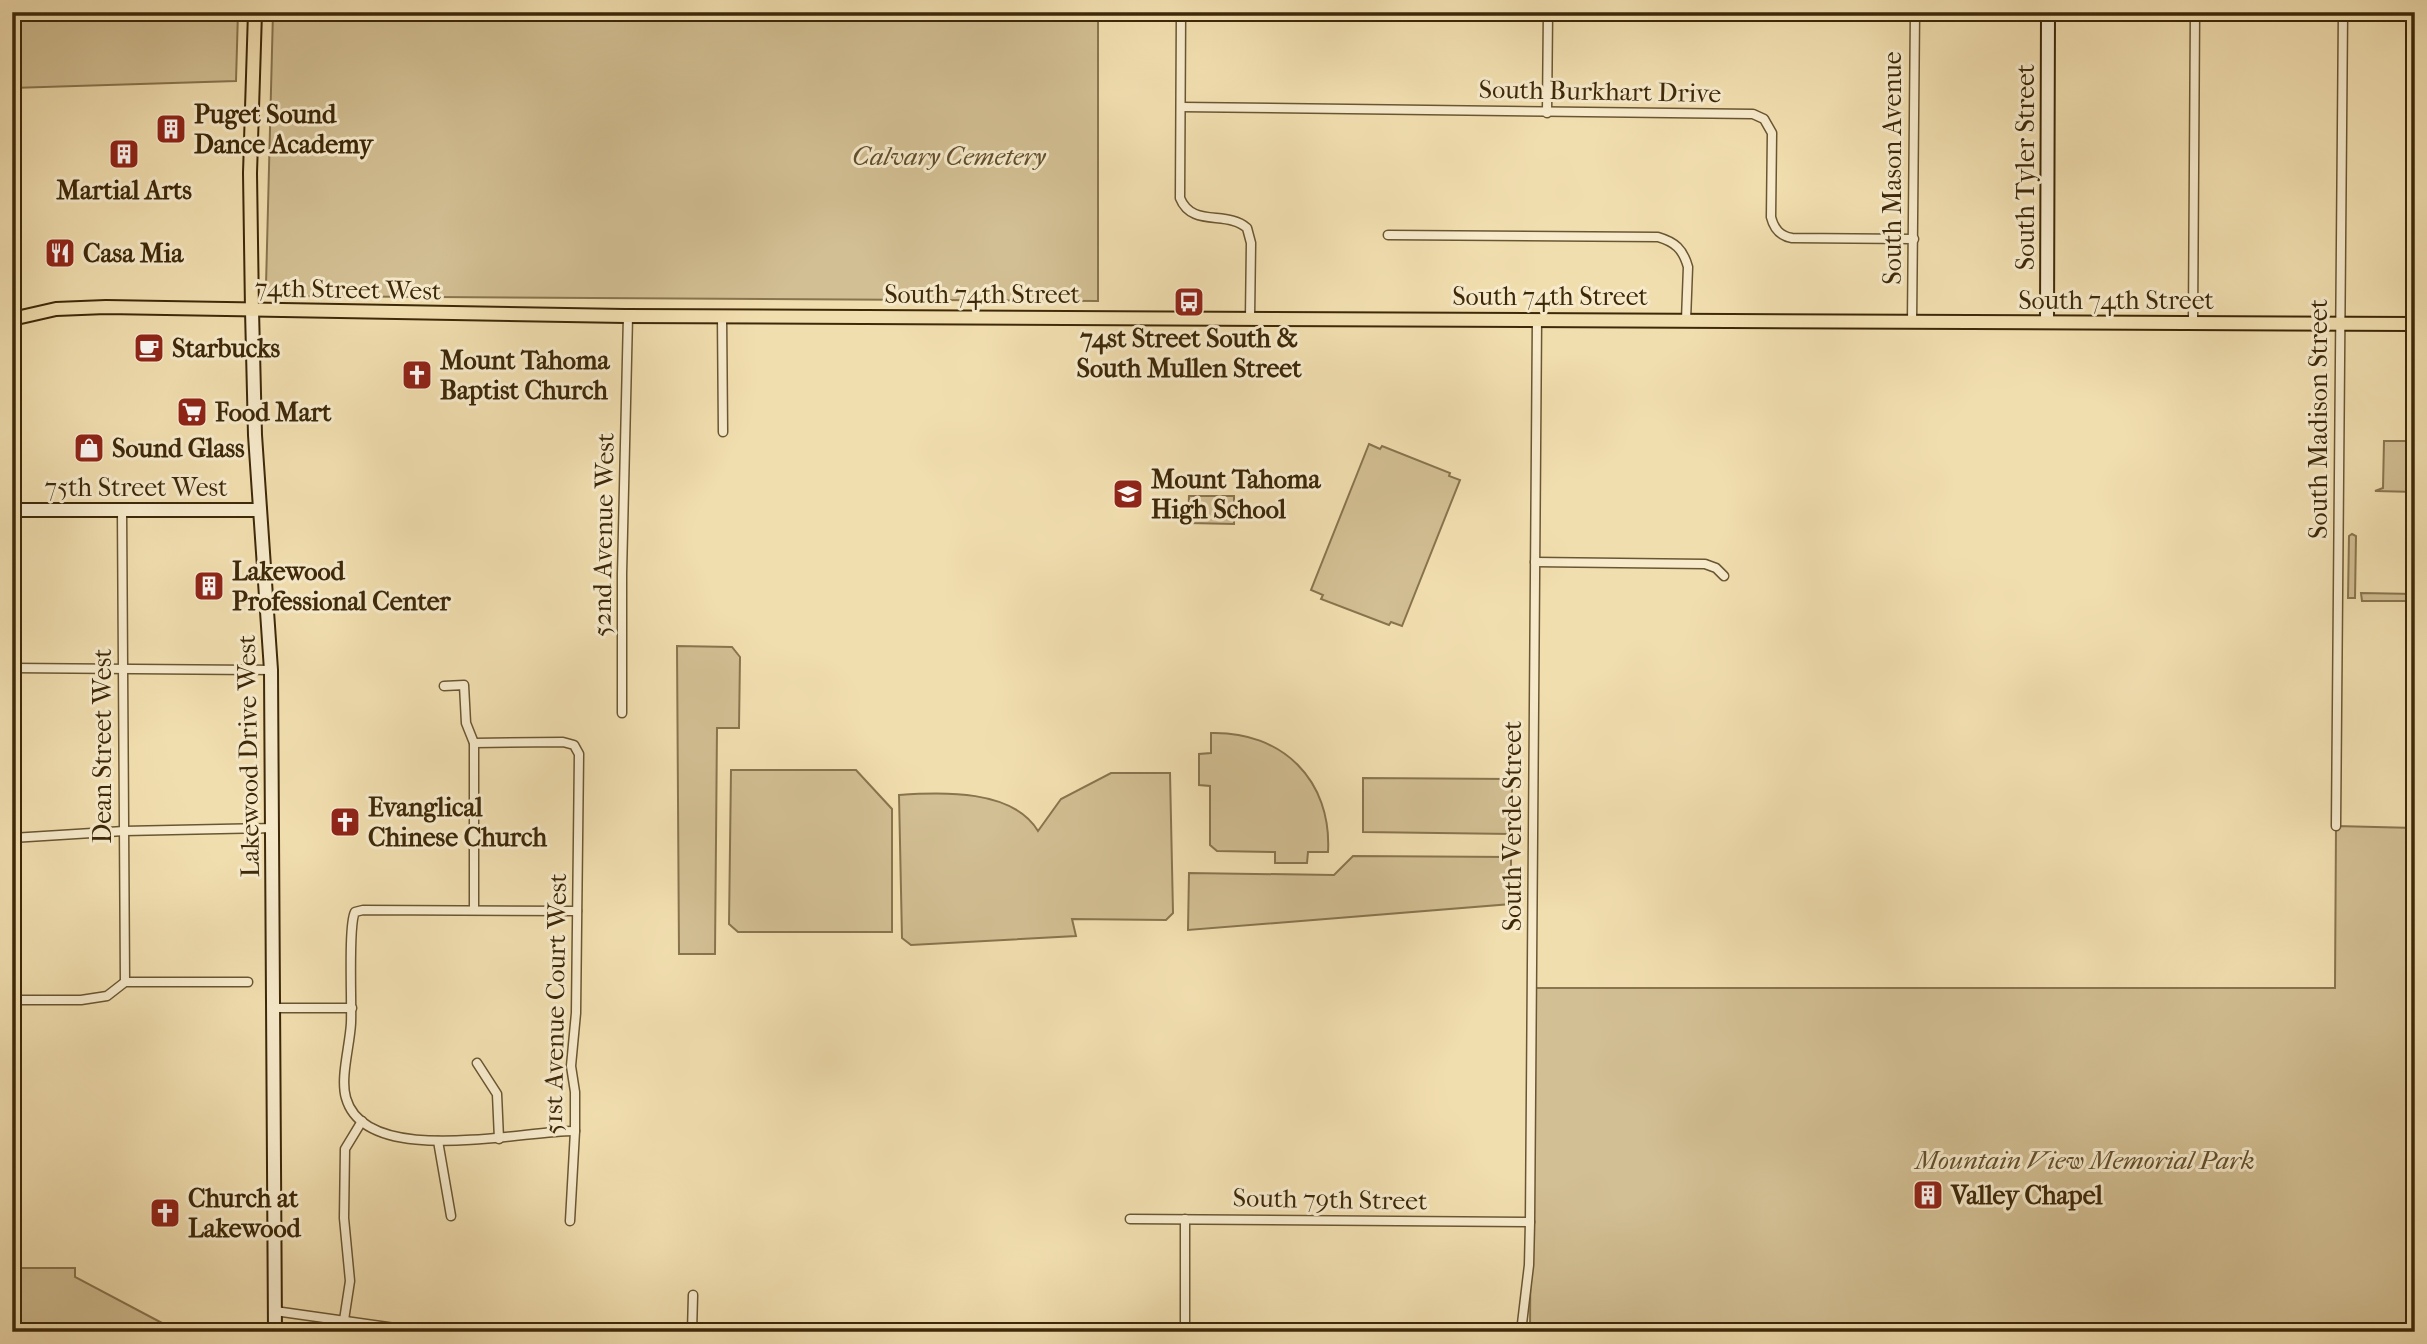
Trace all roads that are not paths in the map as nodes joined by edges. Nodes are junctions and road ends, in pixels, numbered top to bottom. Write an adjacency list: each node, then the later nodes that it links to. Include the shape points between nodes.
1 (255, 12): 12 (main road, Lakewood Drive West)
2 (1181, 12): 8 (street)
3 (1548, 12): 9 (street)
4 (1914, 12): 11 (street, South Mason Avenue)
5 (2048, 12): 21 (main road, South Tyler Street)
6 (2195, 12): 22 (street)
7 (2343, 12): 23 (street, South Madison Street)
8 (1181, 107): 9 (street, South Burkhart Drive); 16 (street, via 1180,198 1191,214 1235,220 1247,228)
9 (1547, 113): 11 (street, South Burkhart Drive, via 1753,114 1764,119 1772,133 1771,217 1781,234 1792,238)
10 (1388, 235): 19 (street, via 1649,236 1670,241 1678,246 1688,267)
11 (1913, 239): 20 (street, South Mason Avenue)
12 (252, 310): 13 (main road, 74th Street West); 17 (main road, 74th Street West, via 69,308); 28 (main road, Lakewood Drive West)
13 (628, 316): 14 (main road, 74th Street West); 35 (street, 52nd Avenue West)
14 (684, 316): 15 (main road, South 74th Street)
15 (722, 316): 16 (main road, South 74th Street); 25 (street)
16 (1250, 318): 18 (main road, South 74th Street)
17 (12, 319)
18 (1537, 319): 19 (main road, South 74th Street); 29 (street, South Verde Street)
19 (1686, 320): 20 (main road, South 74th Street)
20 (1912, 323): 21 (main road, South 74th Street)
21 (2047, 323): 22 (main road, South 74th Street)
22 (2193, 323): 23 (main road, South 74th Street)
23 (2340, 324): 24 (main road, South 74th Street); 37 (street, South Madison Street)
24 (2415, 324)
25 (723, 432)
26 (12, 510): 27 (main road, 75th Street West)
27 (122, 510): 28 (main road, 75th Street West); 32 (street, Dean Street West)
28 (260, 510): 33 (main road, Lakewood Drive West)
29 (1535, 562): 30 (street, via 1705,564); 57 (street, South Verde Street)
30 (1724, 576)
31 (12, 667): 32 (street)
32 (123, 669): 33 (street); 39 (street, Dean Street West)
33 (271, 670): 38 (main road, Lakewood Drive West)
34 (444, 686): 36 (street, via 464,685 466,723)
35 (622, 713)
36 (474, 743): 41 (street); 42 (street, 51st Avenue Court West, via 555,742 576,747)
37 (2336, 826)
38 (273, 828): 39 (street); 47 (main road, Lakewood Drive West)
39 (124, 831): 40 (street); 43 (street, Dean Street West)
40 (12, 838)
41 (474, 910): 42 (street); 46 (street, via 363,910 354,914)
42 (577, 911): 50 (street, 51st Avenue Court West, via 571,1066)
43 (125, 982): 44 (street); 45 (street, via 107,996)
44 (248, 982)
45 (12, 1000)
46 (352, 1008): 47 (street); 49 (street, via 344,1090)
47 (274, 1009): 59 (main road, Lakewood Drive West)
48 (477, 1063): 51 (street, via 497,1094)
49 (362, 1121): 52 (street, via 382,1133); 60 (street, via 345,1149 344,1218 350,1281)
50 (575, 1131): 51 (street); 56 (street, 51st Avenue Court West)
51 (499, 1139): 52 (street)
52 (438, 1141): 53 (street)
53 (451, 1216)
54 (1130, 1219): 55 (street, South 79th Street)
55 (1185, 1219): 57 (street, South 79th Street); 64 (street)
56 (570, 1221)
57 (1530, 1222): 65 (street, South Verde Street)
58 (693, 1295): 63 (street)
59 (275, 1311): 60 (street); 61 (main road, Lakewood Drive West)
60 (344, 1320): 62 (street)
61 (275, 1332)
62 (423, 1332)
63 (692, 1332)
64 (1185, 1332)
65 (1521, 1332)

